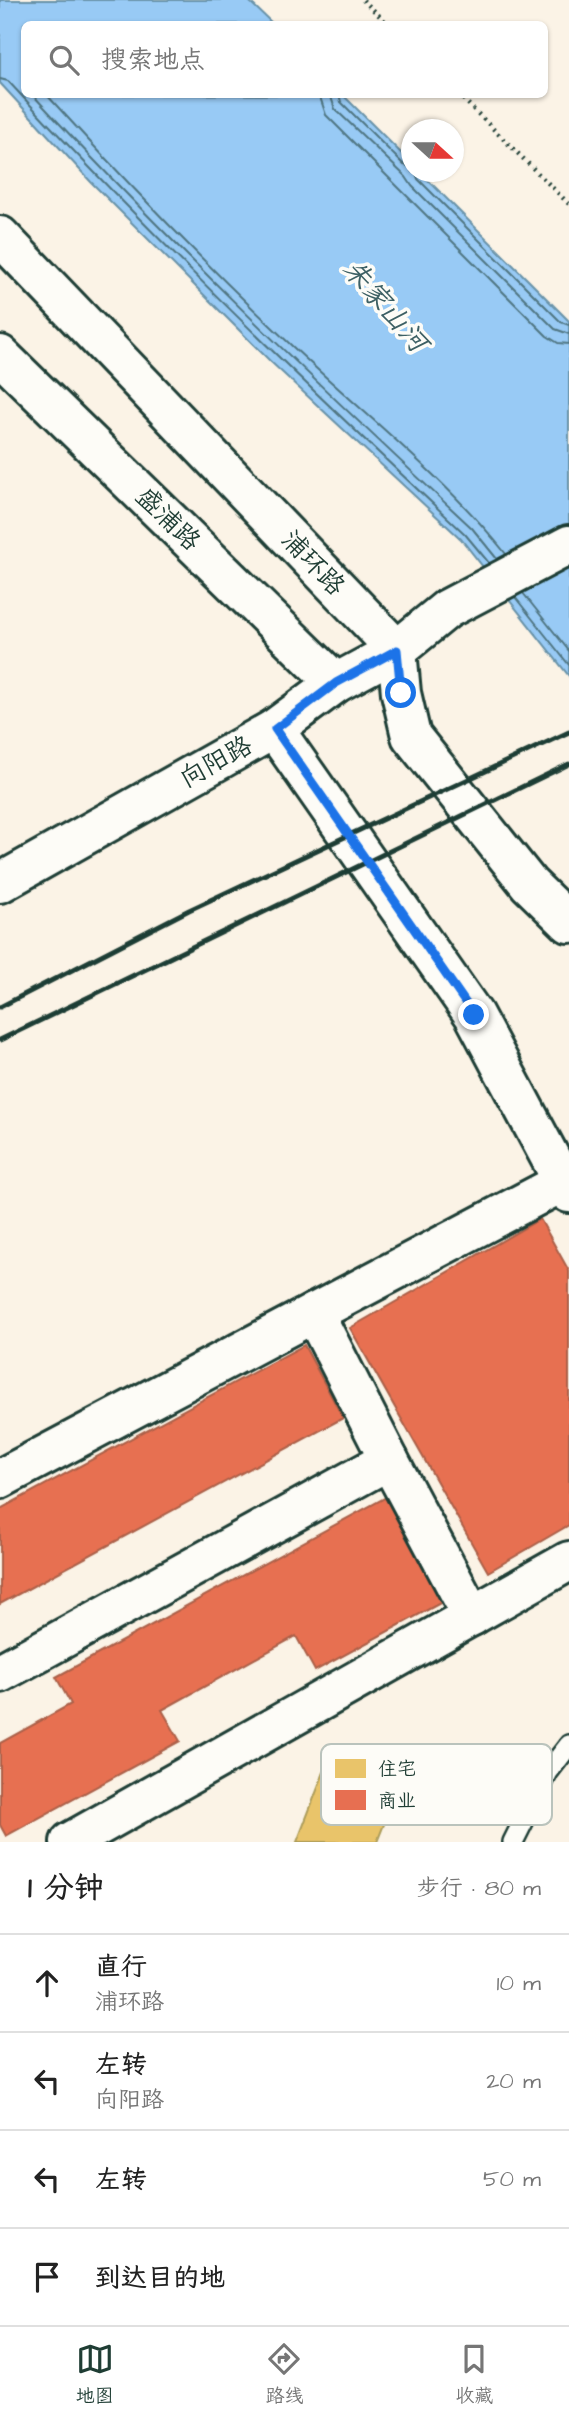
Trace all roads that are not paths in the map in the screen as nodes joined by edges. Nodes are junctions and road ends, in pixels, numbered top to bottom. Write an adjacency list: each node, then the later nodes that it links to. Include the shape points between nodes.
1 (0, 236): 4 (street, 浦环路)
2 (0, 355): 5 (street, 盛浦路)
3 (569, 545): 4 (street, 向阳路, via 447,610)
4 (397, 650): 5 (street, 向阳路); 8 (street, via 411,736 529,884)
5 (336, 683): 6 (street, 向阳路)
6 (275, 729): 7 (street, 向阳路); 9 (street, via 474,1015)
7 (0, 883)
8 (569, 923)
9 (566, 1187): 10 (street)
10 (314, 1313): 11 (street); 12 (street)
11 (389, 1460): 14 (street); 15 (street)
12 (0, 1479)
13 (569, 1561): 14 (street)
14 (472, 1616): 19 (street)
15 (0, 1673)
16 (569, 1745): 17 (lane)
17 (552, 1767)
18 (522, 1825): 20 (lane)
19 (70, 1842)
20 (513, 1842)

